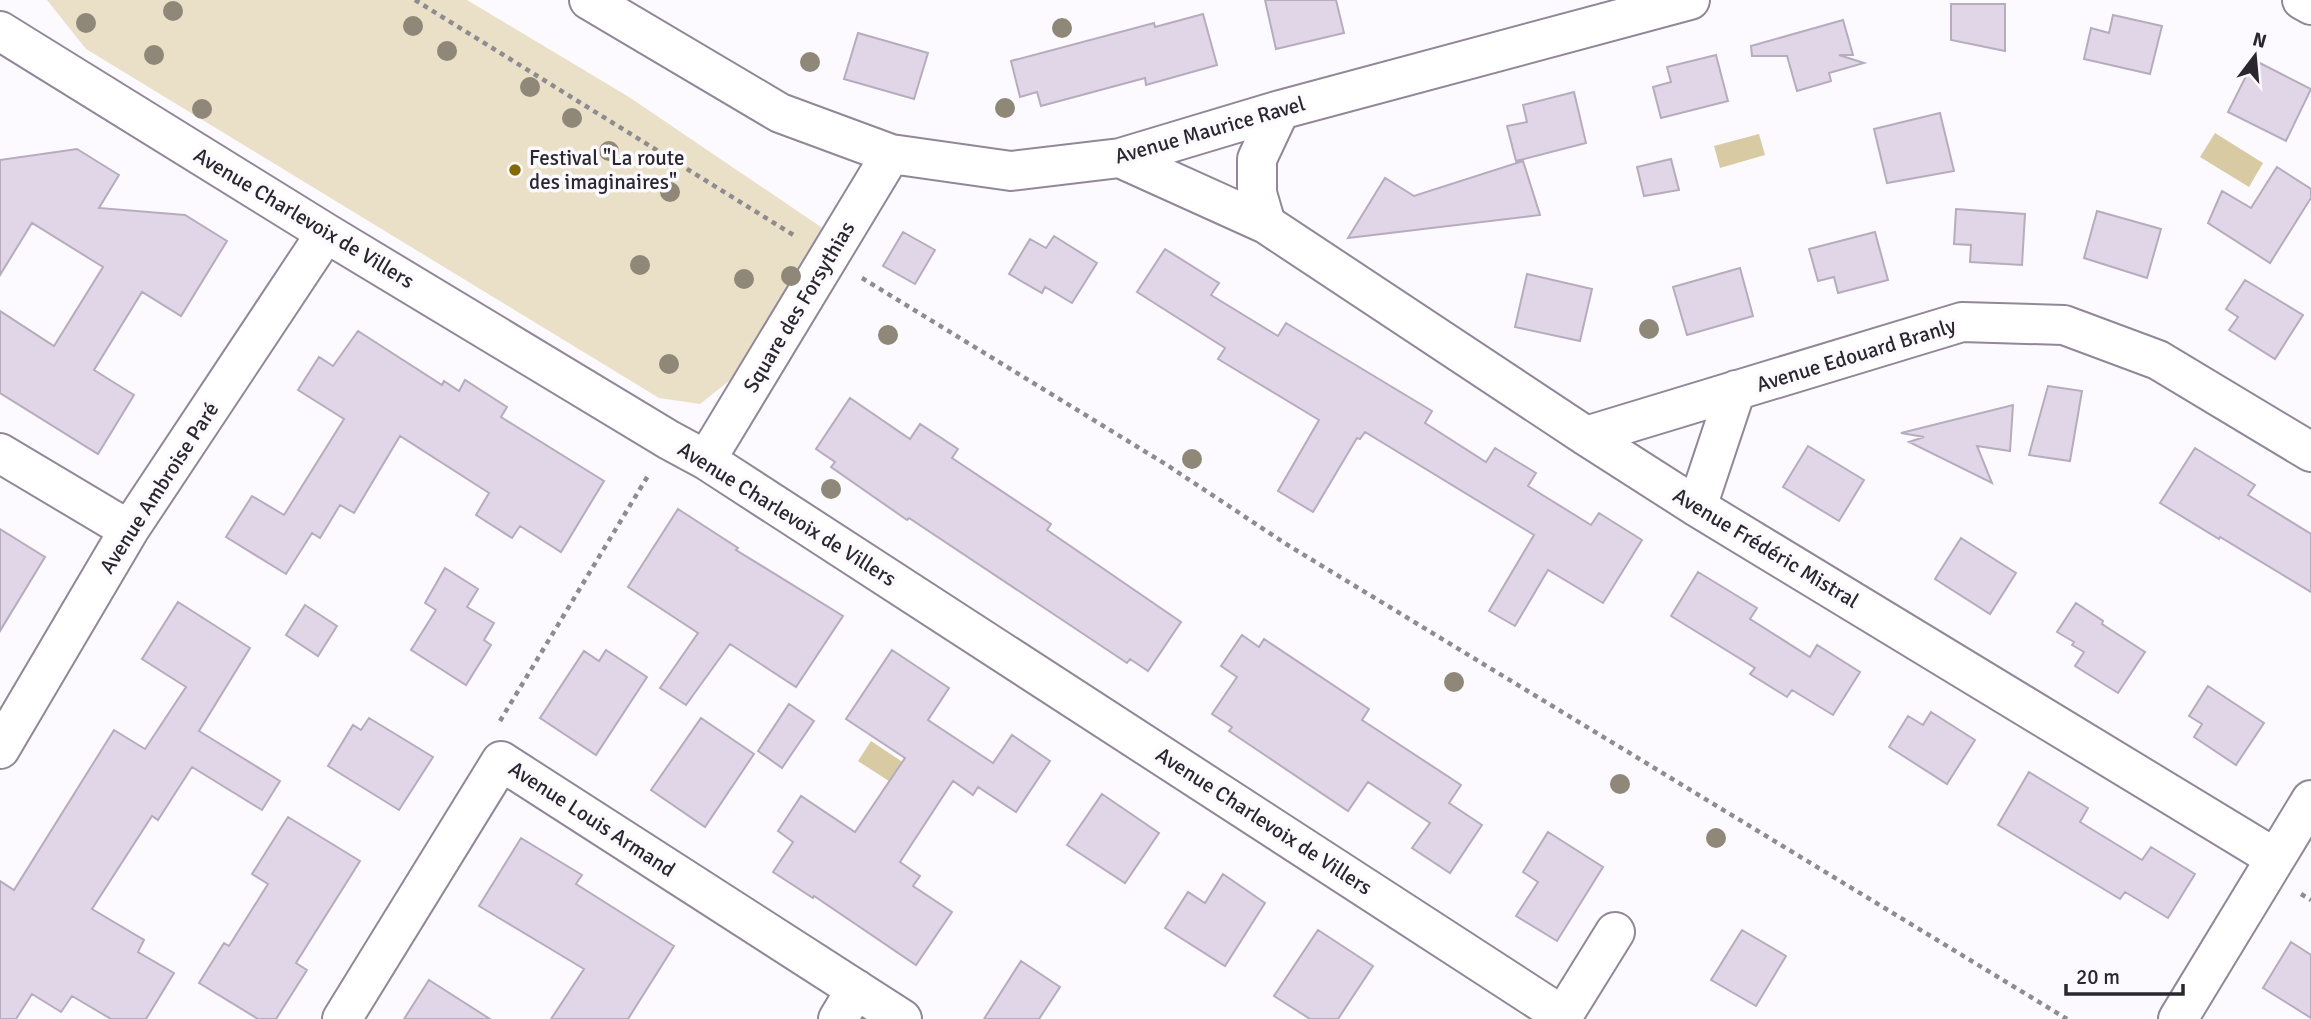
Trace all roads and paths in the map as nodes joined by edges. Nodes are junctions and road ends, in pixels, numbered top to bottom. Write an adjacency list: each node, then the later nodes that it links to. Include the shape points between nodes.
1 (415, 0): 12 (path)
2 (589, 0): 8 (street, Avenue Maurice Ravel, via 780,113)
3 (1690, 0): 7 (street, Avenue Maurice Ravel)
4 (2302, 0): 5 (street)
5 (2311, 5)
6 (0, 31): 11 (street, Avenue Charlevoix de Villers)
7 (1280, 110): 9 (street, Avenue Maurice Ravel); 10 (street, via 1257,159 1256,193)
8 (891, 154): 9 (street, Avenue Maurice Ravel, via 1011,171); 12 (street, Square des Forsythias)
9 (1120, 158): 10 (street, Avenue Frédéric Mistral)
10 (1266, 224): 14 (street, Avenue Frédéric Mistral)
11 (327, 233): 15 (street, Avenue Charlevoix de Villers); 20 (street, Avenue Ambroise Paré)
12 (829, 258): 18 (street, Square des Forsythias); 30 (path, via 1167,465 1286,544)
13 (1736, 390): 14 (street, Avenue Edouard Branly); 16 (street, Avenue Edouard Branly, via 1962,322 2064,325 2158,360); 19 (street)
14 (1586, 436): 19 (street, Avenue Frédéric Mistral)
15 (669, 440): 18 (street, Avenue Charlevoix de Villers); 22 (path, via 495,730)
16 (2311, 452)
17 (0, 453): 20 (street)
18 (706, 460): 27 (street, Avenue Charlevoix de Villers)
19 (1697, 507): 24 (street, Avenue Frédéric Mistral)
20 (130, 530): 21 (street, Avenue Ambroise Paré)
21 (0, 749)
22 (501, 761): 26 (street, Avenue Louis Armand); 28 (street, Avenue Louis Armand)
23 (2311, 800): 24 (street)
24 (2275, 858): 31 (street)
25 (1615, 932): 27 (street)
26 (847, 1004): 29 (street, Avenue Louis Armand)
27 (1562, 1017)
28 (342, 1019)
29 (902, 1019)
30 (2067, 1019)
31 (2178, 1019)

